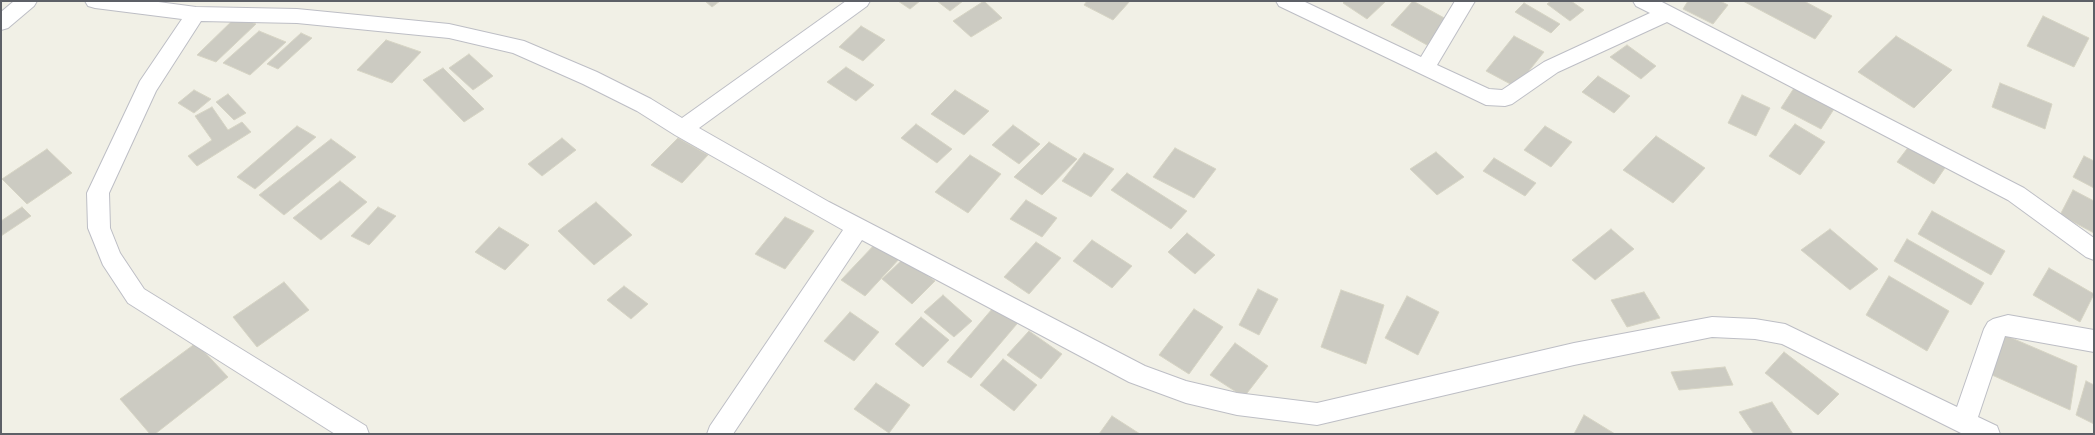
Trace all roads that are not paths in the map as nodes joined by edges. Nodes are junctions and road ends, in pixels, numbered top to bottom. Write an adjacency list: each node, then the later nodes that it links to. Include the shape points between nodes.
1 (27, 1): 9 (street)
2 (95, 1): 8 (street)
3 (860, 1): 11 (street)
4 (1286, 1): 10 (street)
5 (1465, 1): 10 (street)
6 (1643, 1): 7 (street)
7 (1668, 13): 10 (street, via 1551,67 1505,98 1486,97); 13 (street, via 2016,194)
8 (196, 14): 11 (street, via 341,20 449,31 517,46 597,81 644,105); 16 (street, via 147,87 98,193 99,228 112,258 136,296)
9 (1, 23)
10 (1424, 68)
11 (682, 129): 12 (street)
12 (858, 227): 15 (street, via 1136,374 1186,392 1237,404 1317,414 1574,354 1712,327 1755,329 1785,334); 17 (street)
13 (2094, 250)
14 (2094, 342): 15 (street, via 2008,325 1996,329)
15 (1964, 422): 18 (street)
16 (357, 434)
17 (719, 434)
18 (1988, 434)

